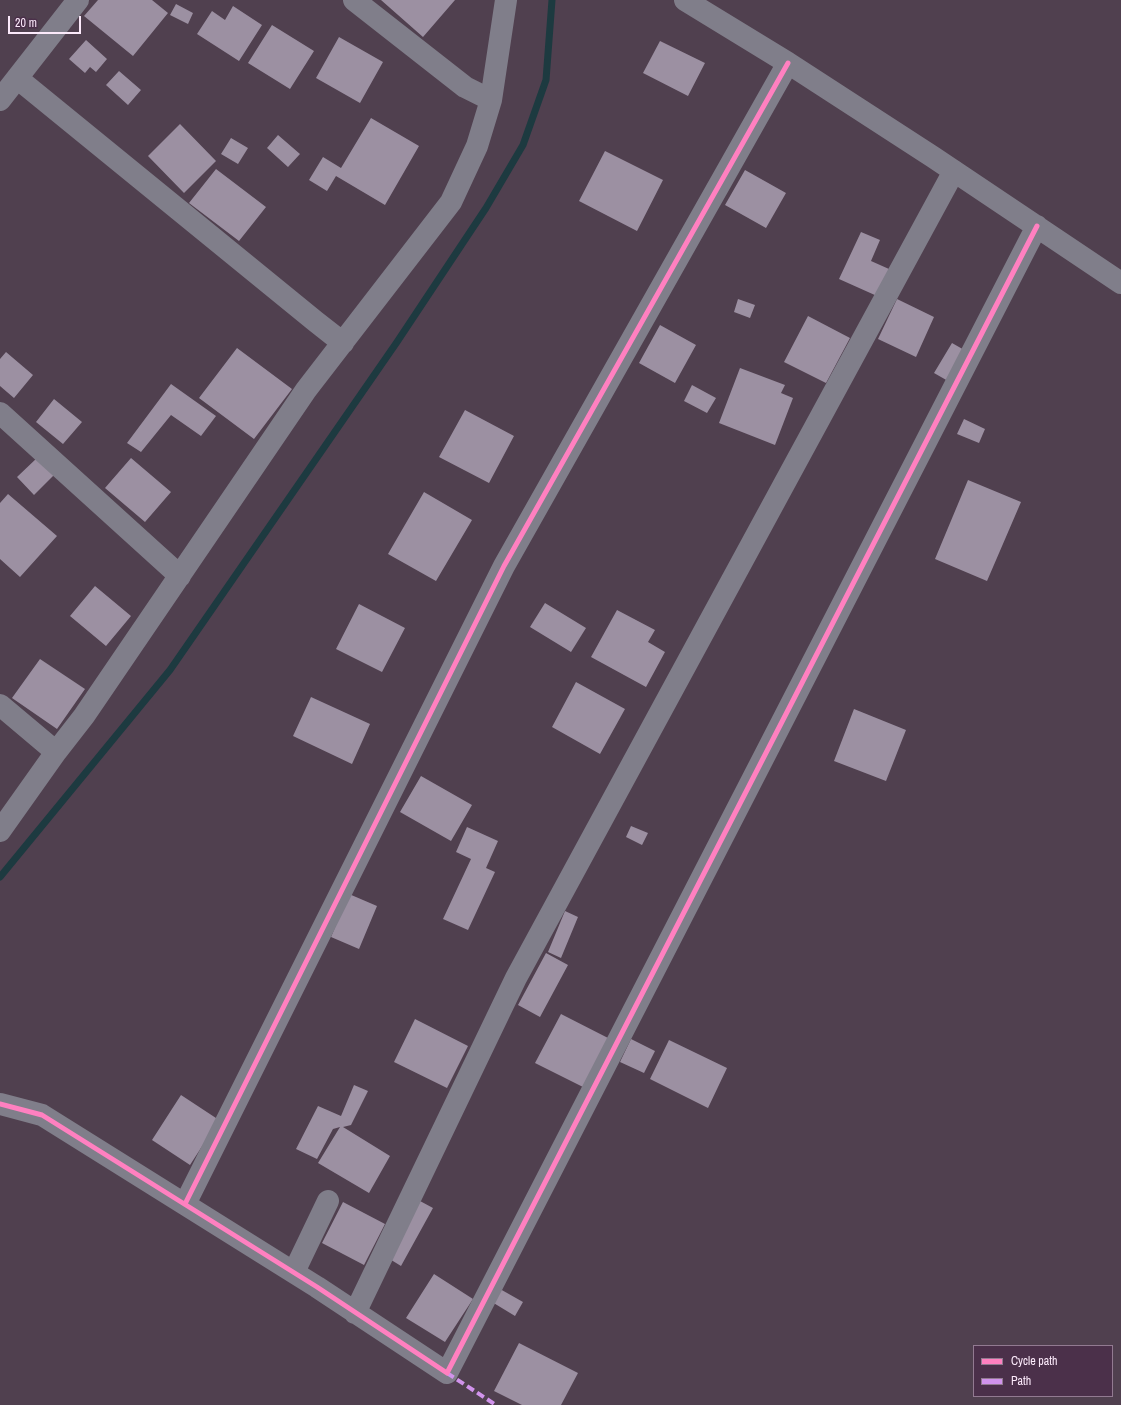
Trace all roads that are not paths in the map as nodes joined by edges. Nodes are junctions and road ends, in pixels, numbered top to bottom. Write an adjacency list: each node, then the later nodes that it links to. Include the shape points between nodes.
1 (78, 0): 6 (street)
2 (354, 0): 8 (street, via 465,87)
3 (506, 0): 8 (street)
4 (685, 0): 5 (street)
5 (788, 63): 9 (street); 20 (street, via 504,566)
6 (17, 78): 7 (street); 12 (street)
7 (0, 100)
8 (490, 100): 12 (street, via 477,146 451,202)
9 (954, 171): 10 (street); 22 (street, via 516,978)
10 (1037, 226): 11 (street); 22 (street, via 447,1373)
11 (1121, 283)
12 (343, 342): 14 (street, via 306,390)
13 (0, 413): 14 (street)
14 (180, 576): 16 (street, via 84,716)
15 (0, 705): 16 (street)
16 (56, 752): 17 (street)
17 (0, 831)
18 (0, 1104): 20 (street, via 42,1115)
19 (328, 1202): 21 (street)
20 (185, 1204): 21 (street)
21 (294, 1272): 22 (street)
22 (356, 1313)

